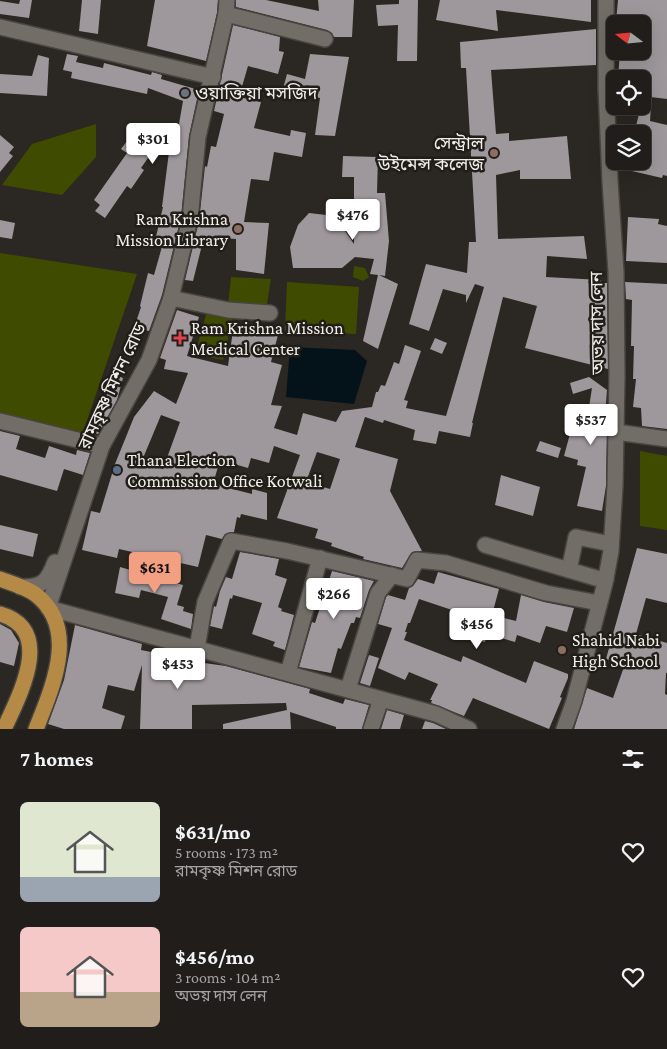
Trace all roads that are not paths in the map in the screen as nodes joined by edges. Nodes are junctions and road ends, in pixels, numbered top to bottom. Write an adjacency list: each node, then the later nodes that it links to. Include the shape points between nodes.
1 (606, 0): 9 (street, অভয় দাস লেন, via 606,88 616,272)
2 (227, 7): 4 (street); 5 (street, রামকৃষ্ণ মিশন রোড)
3 (0, 27): 5 (street)
4 (325, 39)
5 (212, 77): 6 (street, রামকৃষ্ণ মিশন রোড, via 198,137 190,219)
6 (171, 298): 7 (street, via 228,310); 11 (street, রামকৃষ্ণ মিশন রোড, via 149,360)
7 (270, 313)
8 (0, 421): 11 (street)
9 (616, 432): 10 (street); 14 (street, অভয় দাস লেন)
10 (667, 439)
11 (102, 446): 12 (street, রামকৃষ্ণ মিশন রোড)
12 (78, 520): 20 (street, via 66,532 48,578 36,587); 22 (street, রামকৃষ্ণ মিশন রোড)
13 (485, 544): 16 (street)
14 (611, 544): 16 (street, via 576,537); 19 (street, অভয় দাস লেন)
15 (320, 558): 17 (street); 24 (street, via 231,541 205,602); 25 (street)
16 (569, 570): 19 (street)
17 (392, 575): 21 (street, via 407,579 417,560 446,563 546,593); 26 (street, via 378,593)
18 (0, 579): 20 (main road)
19 (606, 579): 21 (street, অভয় দাস লেন)
20 (20, 587): 22 (main road, via 34,593)
21 (599, 603): 32 (street, অভয় দাস লেন)
22 (48, 608): 24 (street); 29 (main road, via 58,623 60,655)
23 (0, 614): 28 (main road, via 23,627 30,649 29,666)
24 (197, 648): 25 (street)
25 (288, 673): 26 (street)
26 (348, 689): 27 (street)
27 (381, 698): 30 (street); 31 (street, via 436,714)
28 (4, 729)
29 (36, 729)
30 (371, 729)
31 (469, 729)
32 (564, 729)

